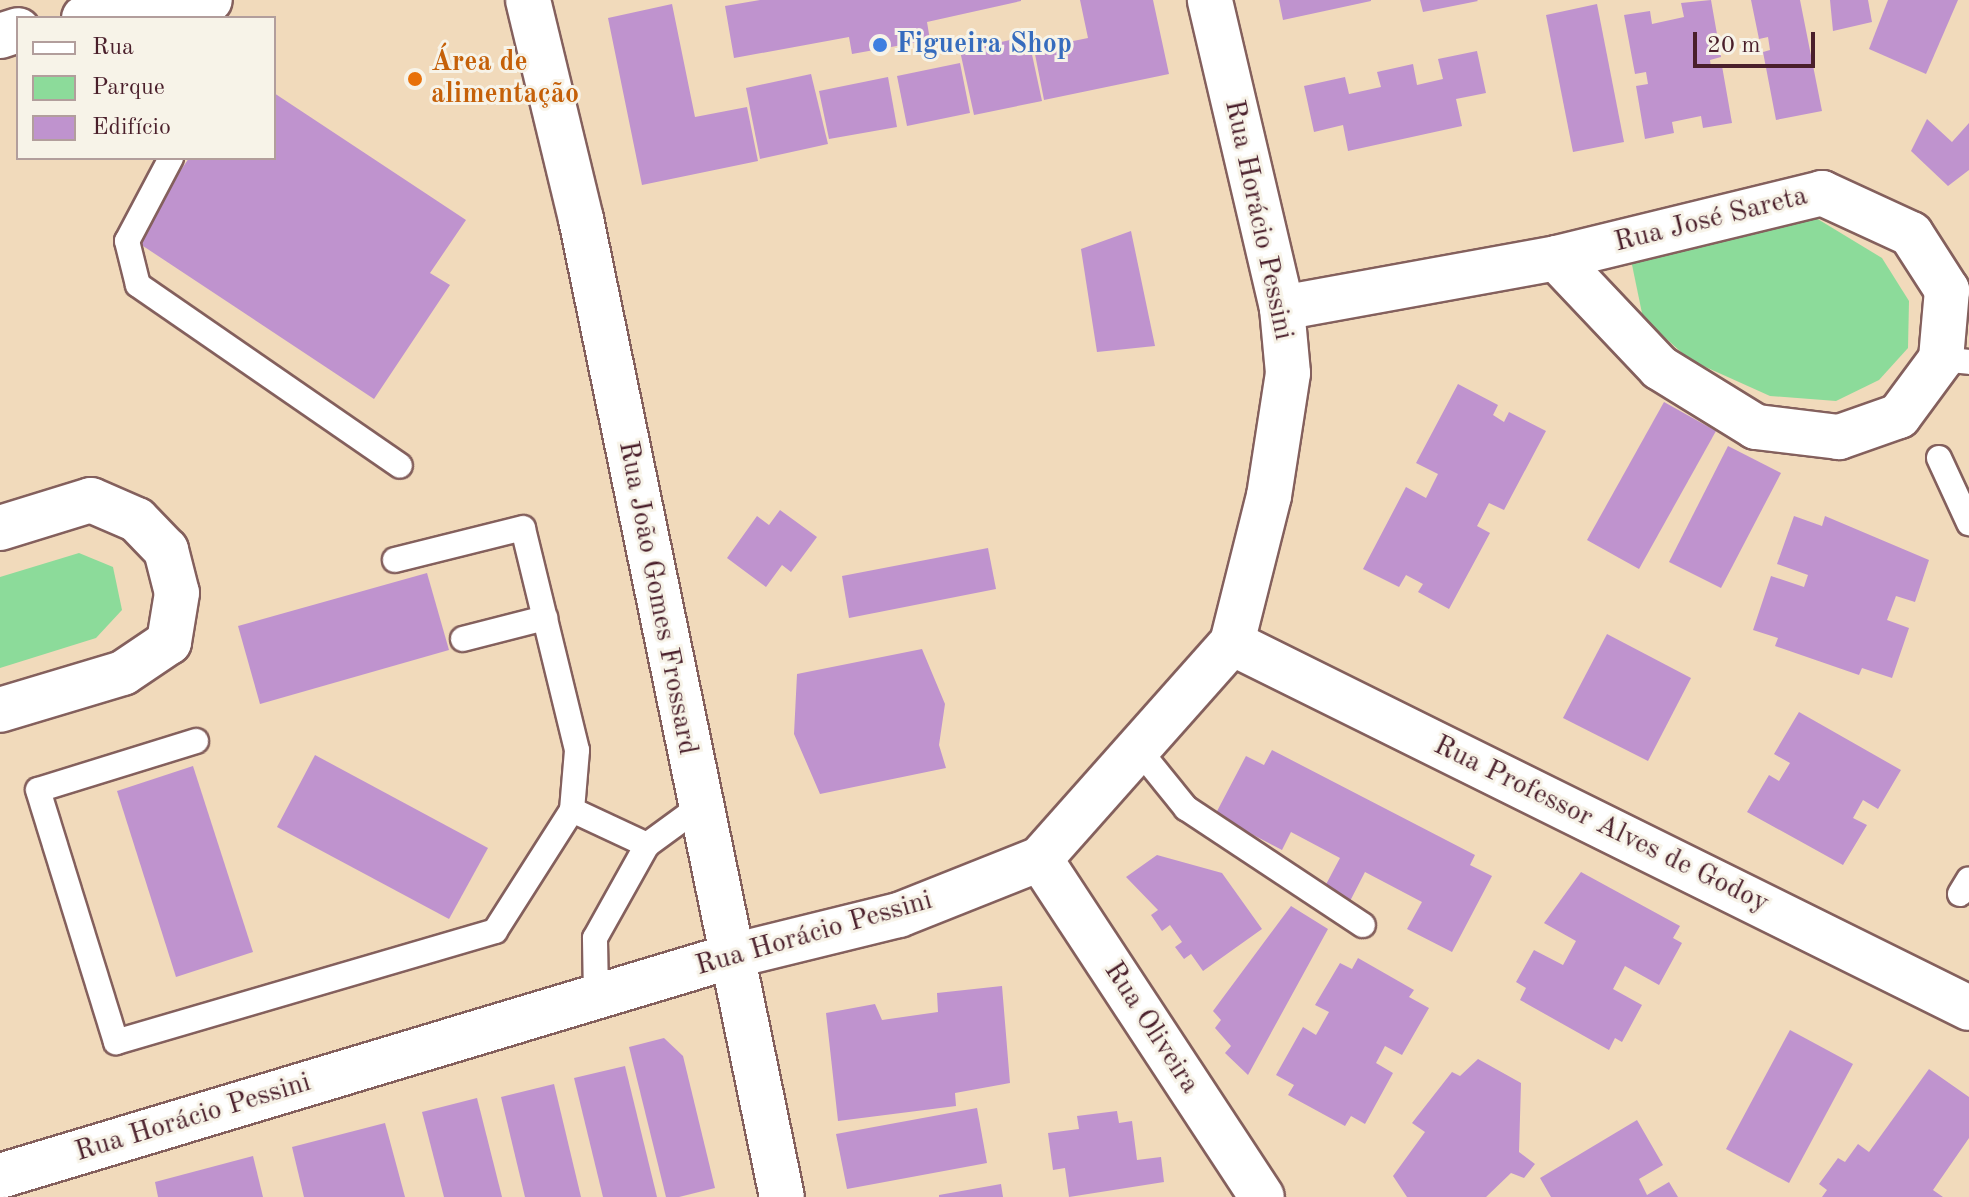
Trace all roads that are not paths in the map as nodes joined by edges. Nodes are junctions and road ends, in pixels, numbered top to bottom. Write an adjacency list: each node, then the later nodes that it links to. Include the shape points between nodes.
1 (210, 0): 4 (street)
2 (528, 0): 21 (street, Rua João Gomes Frossard, via 581,219)
3 (1210, 0): 8 (street, Rua Horácio Pessini)
4 (158, 13): 5 (street)
5 (114, 16)
6 (170, 160): 11 (lane, via 127,241 138,285)
7 (1556, 258): 8 (street, Rua José Sareta); 9 (street, Rua José Sareta, via 1660,368 1756,427 1839,437 1899,416); 9 (street, Rua José Sareta, via 1822,193 1911,234 1947,290)
8 (1282, 308): 17 (street, Rua Horácio Pessini, via 1288,373)
9 (1955, 360)
10 (1939, 458): 12 (lane)
11 (400, 466)
12 (1969, 523)
13 (0, 528): 18 (street, via 91,500 137,520 166,550 177,593 169,642 123,673)
14 (395, 560): 15 (lane, via 523,528)
15 (545, 618): 16 (lane); 22 (lane, via 577,750)
16 (463, 639)
17 (1232, 643): 20 (street, Rua Horácio Pessini); 28 (street, Rua Professor Alves de Godoy)
18 (0, 710)
19 (196, 741): 22 (lane, via 38,790 116,1042 495,931)
20 (1139, 750): 24 (street, Rua Horácio Pessini); 25 (lane, via 1186,808)
21 (699, 807): 23 (lane); 26 (street, Rua João Gomes Frossard)
22 (572, 810): 23 (lane)
23 (647, 845): 27 (lane, via 595,938)
24 (1040, 859): 26 (street, Rua Horácio Pessini, via 899,915); 31 (street, Rua Oliveira)
25 (1363, 925)
26 (732, 956): 27 (street, Rua Horácio Pessini); 30 (street, Rua João Gomes Frossard)
27 (596, 997): 29 (street, Rua Horácio Pessini)
28 (1969, 1008)
29 (0, 1176)
30 (782, 1197)
31 (1262, 1197)

